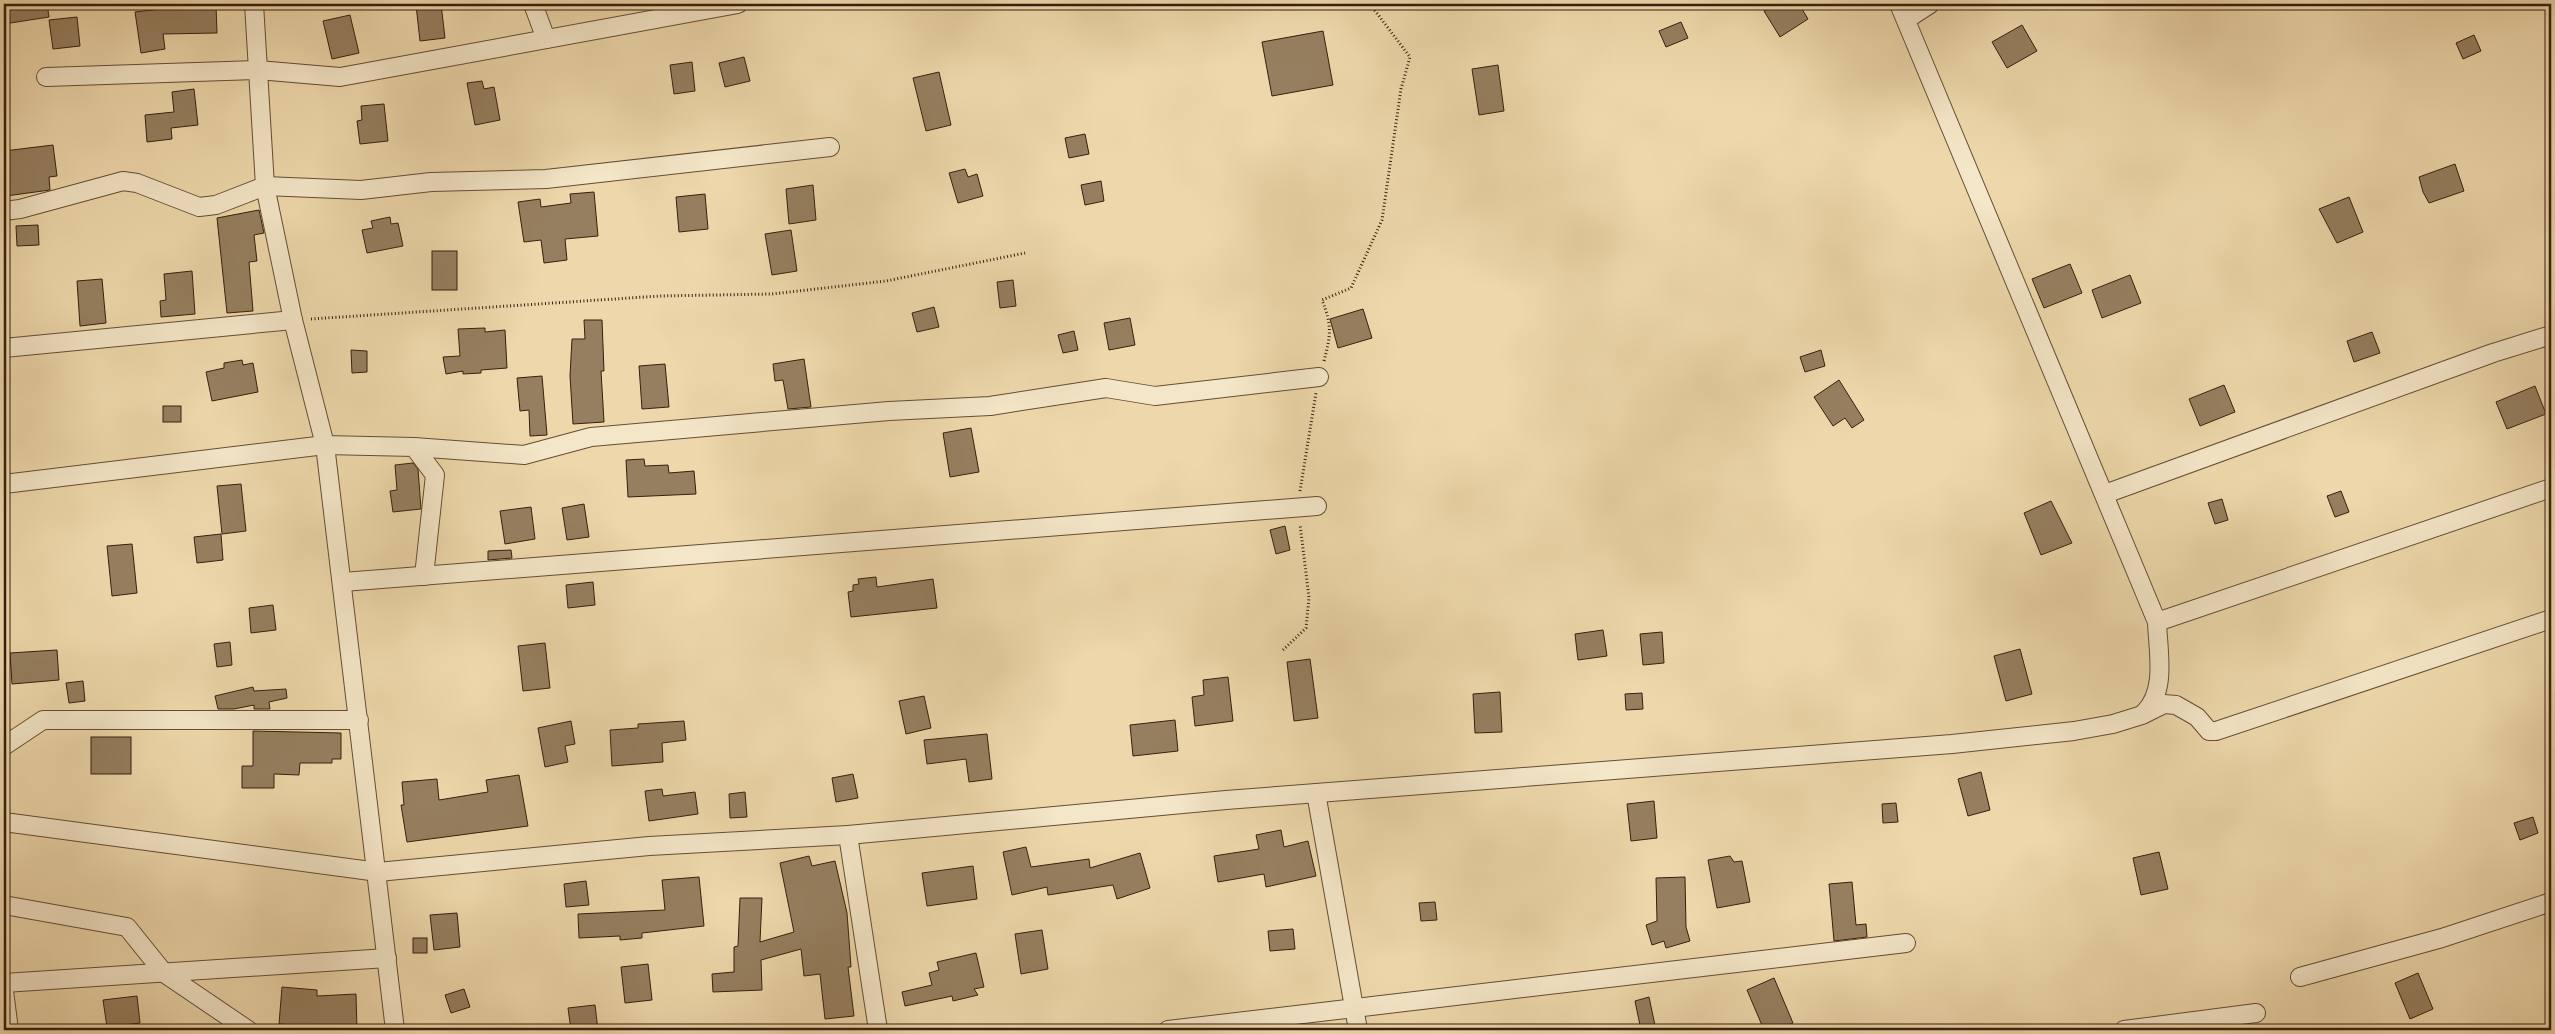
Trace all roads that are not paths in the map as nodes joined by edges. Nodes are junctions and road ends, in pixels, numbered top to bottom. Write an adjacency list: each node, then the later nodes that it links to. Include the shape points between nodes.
1 (254, 4): 7 (street)
2 (533, 4): 6 (street)
3 (738, 4): 6 (street)
4 (1930, 4): 5 (street)
5 (1903, 11): 20 (street)
6 (546, 39): 7 (street, via 340,77)
7 (258, 70): 8 (street); 10 (street)
8 (46, 77)
9 (830, 147): 10 (street, via 546,179 431,182 361,190)
10 (265, 186): 11 (street, via 216,205 199,207 137,183 123,181); 12 (street)
11 (4, 211)
12 (293, 320): 14 (street); 16 (street)
13 (2551, 335): 20 (street, via 2493,353)
14 (4, 348)
15 (1319, 378): 17 (street, via 1155,396 1106,388 990,406 889,411 591,437 524,455)
16 (325, 445): 17 (street); 18 (street); 23 (street)
17 (414, 446): 22 (street, via 435,475)
18 (4, 484)
19 (2551, 488): 25 (street)
20 (2105, 494): 25 (street)
21 (1317, 506): 22 (street)
22 (424, 576): 23 (street)
23 (343, 582): 27 (street)
24 (2551, 619): 26 (street, via 2216,731 2209,731 2197,716 2176,705 2164,704)
25 (2157, 622): 26 (street, via 2159,689 2154,703)
26 (2142, 715): 29 (street, via 2074,731 1952,744)
27 (359, 720): 28 (street, via 43,720); 32 (street)
28 (4, 746)
29 (1316, 793): 31 (street); 41 (street)
30 (4, 822): 32 (street)
31 (848, 835): 32 (street, via 650,846); 46 (street)
32 (378, 872): 36 (street)
33 (2551, 902): 38 (street, via 2442,938)
34 (4, 905): 37 (street, via 127,927)
35 (1906, 943): 41 (street)
36 (387, 958): 37 (street); 45 (street)
37 (164, 973): 39 (street); 44 (street)
38 (2300, 977)
39 (4, 983)
40 (4, 991): 43 (street)
41 (1354, 1008): 47 (street); 48 (street)
42 (2256, 1013): 49 (street)
43 (9, 1030)
44 (248, 1030)
45 (395, 1030)
46 (878, 1030)
47 (1168, 1030)
48 (1358, 1030)
49 (2124, 1030)

